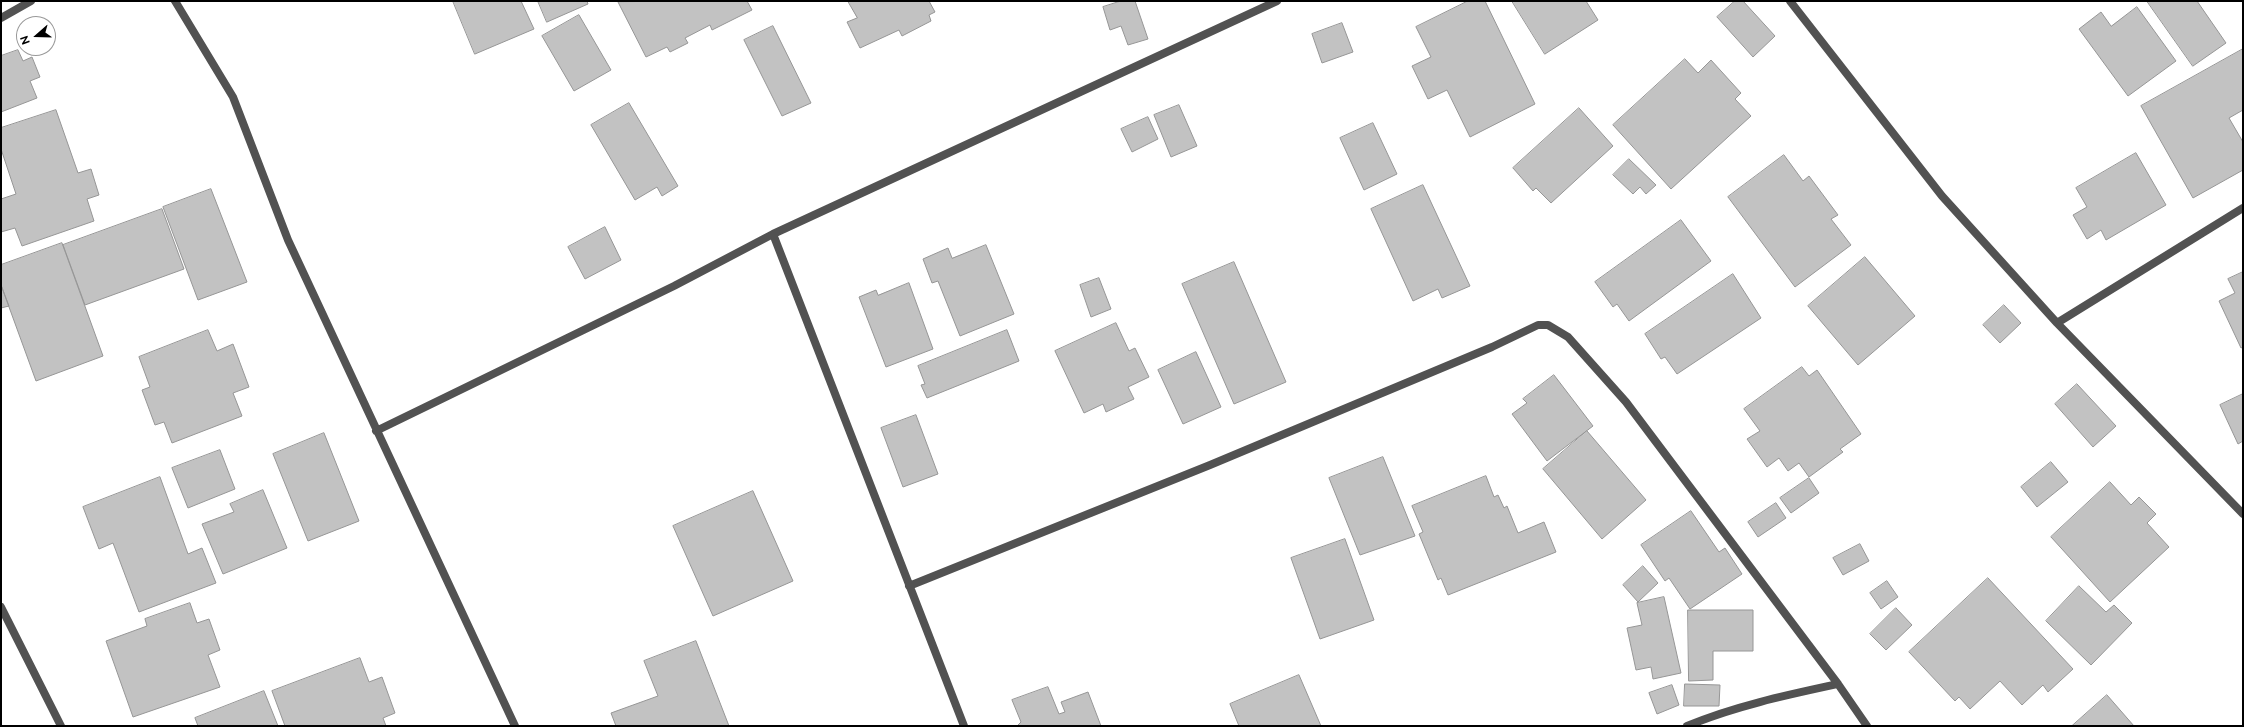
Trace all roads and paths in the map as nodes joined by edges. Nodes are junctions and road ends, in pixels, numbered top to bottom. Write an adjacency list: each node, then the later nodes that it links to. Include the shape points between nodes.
1 (31, 1): 5 (street)
2 (175, 1): 9 (street, via 233,97 288,240)
3 (1277, 1): 7 (street)
4 (1790, 1): 8 (street, via 1942,196)
5 (1, 18)
6 (2243, 208): 8 (street)
7 (773, 234): 9 (street, via 674,286); 11 (street)
8 (2057, 323): 10 (street)
9 (376, 431): 15 (street)
10 (2243, 514)
11 (909, 586): 13 (street, via 1210,465 1485,350 1538,325 1548,325 1568,337 1626,402); 16 (street)
12 (1, 607): 14 (street)
13 (1838, 684): 17 (street, via 1725,712); 18 (street)
14 (61, 726)
15 (515, 726)
16 (964, 726)
17 (1687, 726)
18 (1867, 726)

